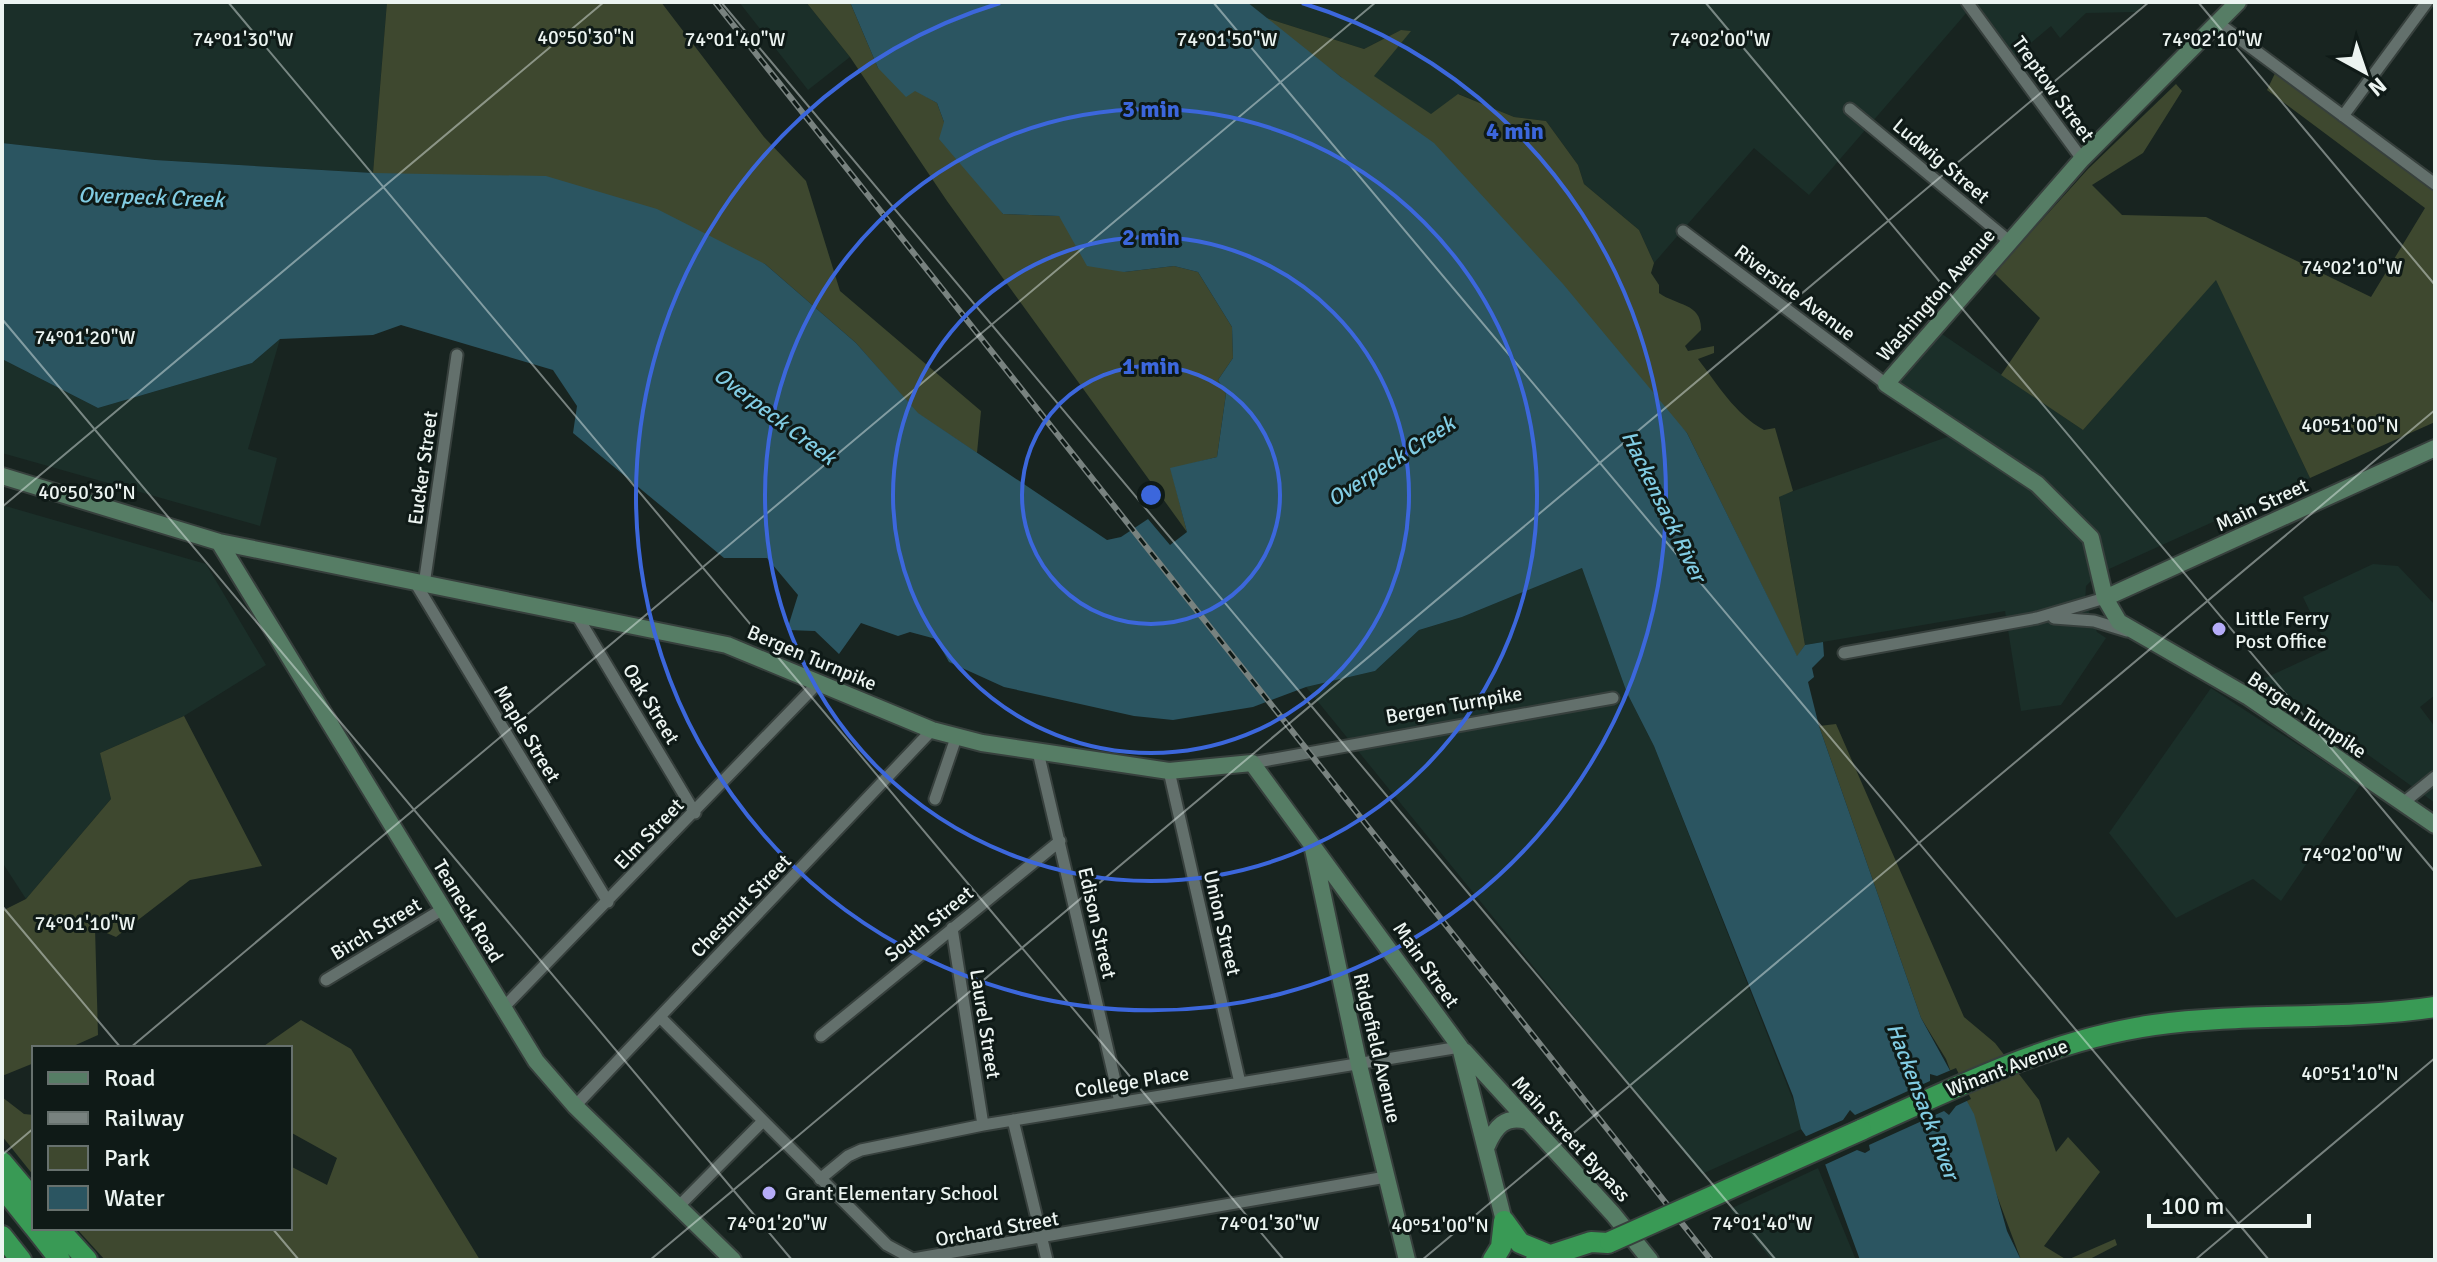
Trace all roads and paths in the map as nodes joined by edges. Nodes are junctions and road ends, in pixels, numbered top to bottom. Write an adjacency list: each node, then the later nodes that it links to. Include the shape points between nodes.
1 (1967, 2): 7 (street, Treptow Street)
2 (2238, 2): 4 (street, Washington Avenue)
3 (2427, 2): 6 (street)
4 (2218, 23): 6 (street); 7 (street, Washington Avenue)
5 (1850, 109): 10 (street, Ludwig Street)
6 (2343, 116): 8 (street)
7 (2082, 159): 10 (street, Washington Avenue)
8 (2435, 184)
9 (1683, 231): 12 (street, Riverside Avenue)
10 (2009, 241): 12 (street, Washington Avenue)
11 (457, 355): 16 (street, Eucker Street)
12 (1886, 384): 17 (street, Washington Avenue, via 2037,484 2091,538)
13 (2435, 448): 17 (street, Main Street)
14 (2, 476): 15 (street, Bergen Turnpike)
15 (219, 542): 16 (street, Bergen Turnpike); 38 (street, Teaneck Road)
16 (420, 584): 18 (street, Bergen Turnpike); 37 (street, Maple Street)
17 (2105, 598): 19 (street); 20 (street, Bergen Turnpike, via 2119,622)
18 (576, 614): 22 (street, Bergen Turnpike, via 727,645); 32 (street, Oak Street)
19 (2037, 618): 20 (street, via 2094,621); 21 (street)
20 (2139, 635): 31 (street, Bergen Turnpike, via 2247,696)
21 (1844, 653)
22 (818, 683): 24 (street, Bergen Turnpike); 32 (street, Elm Street)
23 (1613, 698): 27 (street, Bergen Turnpike)
24 (932, 730): 25 (street, Bergen Turnpike); 44 (street, Chestnut Street)
25 (957, 735): 26 (street, Bergen Turnpike); 30 (street)
26 (1038, 752): 28 (street, Bergen Turnpike); 34 (street, Edison Street)
27 (1252, 763): 28 (street, Bergen Turnpike); 35 (street, Main Street)
28 (1169, 771): 48 (street, Union Street)
29 (2435, 777): 31 (street)
30 (935, 799)
31 (2403, 803): 33 (street, Bergen Turnpike)
32 (695, 813): 37 (street, Elm Street)
33 (2435, 825)
34 (1060, 841): 40 (street, South Street); 49 (street, Edison Street)
35 (1312, 844): 36 (street, Main Street); 39 (street, Ridgefield Avenue)
36 (1348, 890): 39 (street); 46 (street, Main Street)
37 (608, 902): 43 (street, Elm Street)
38 (443, 909): 41 (street, Birch Street); 43 (street, Teaneck Road)
39 (1327, 911): 47 (street, Ridgefield Avenue)
40 (952, 928): 45 (street, South Street); 54 (street, Laurel Street)
41 (326, 980)
42 (2435, 1007): 68 (highway, Winant Avenue, bridge, via 2171,1023 2057,1047 2001,1067)
43 (503, 1008): 50 (street, Teaneck Road, via 536,1061)
44 (660, 1017): 50 (street, Chestnut Street); 52 (street, Orchard Street)
45 (821, 1036)
46 (1460, 1047): 47 (street, College Place); 53 (street, Main Street Bypass); 55 (street, Main Street)
47 (1359, 1065): 48 (street, College Place); 57 (street, Ridgefield Avenue)
48 (1240, 1083): 49 (street, College Place)
49 (1120, 1102): 51 (street, College Place)
50 (575, 1106): 61 (street, Teaneck Road)
51 (1013, 1120): 54 (street, College Place); 67 (street)
52 (763, 1121): 58 (street, Orchard Street); 61 (street)
53 (1527, 1121): 55 (street, via 1504,1122 1494,1129); 78 (street, Main Street Bypass)
54 (983, 1125): 58 (street, College Place, via 861,1150)
55 (1487, 1146): 62 (street, Main Street)
56 (2, 1162): 60 (highway)
57 (1386, 1177): 67 (street, Orchard Street); 75 (street, Ridgefield Avenue)
58 (820, 1179): 67 (street, Orchard Street, via 887,1245 913,1259)
59 (2, 1187): 63 (highway)
60 (32, 1198)
61 (678, 1207): 73 (street, Teaneck Road)
62 (1504, 1221): 69 (highway, via 1520,1243); 76 (highway, via 1501,1247)
63 (32, 1225)
64 (36, 1230): 71 (highway)
65 (60, 1230): 72 (highway)
66 (2, 1236): 70 (highway)
67 (1042, 1239): 74 (street)
68 (1609, 1243): 69 (highway, Winant Avenue, via 1591,1242); 77 (highway, Winant Avenue)
69 (1544, 1258)
70 (21, 1260)
71 (60, 1260)
72 (87, 1260)
73 (733, 1260)
74 (1047, 1260)
75 (1407, 1260)
76 (1493, 1260)
77 (1583, 1260)
78 (1650, 1260)

